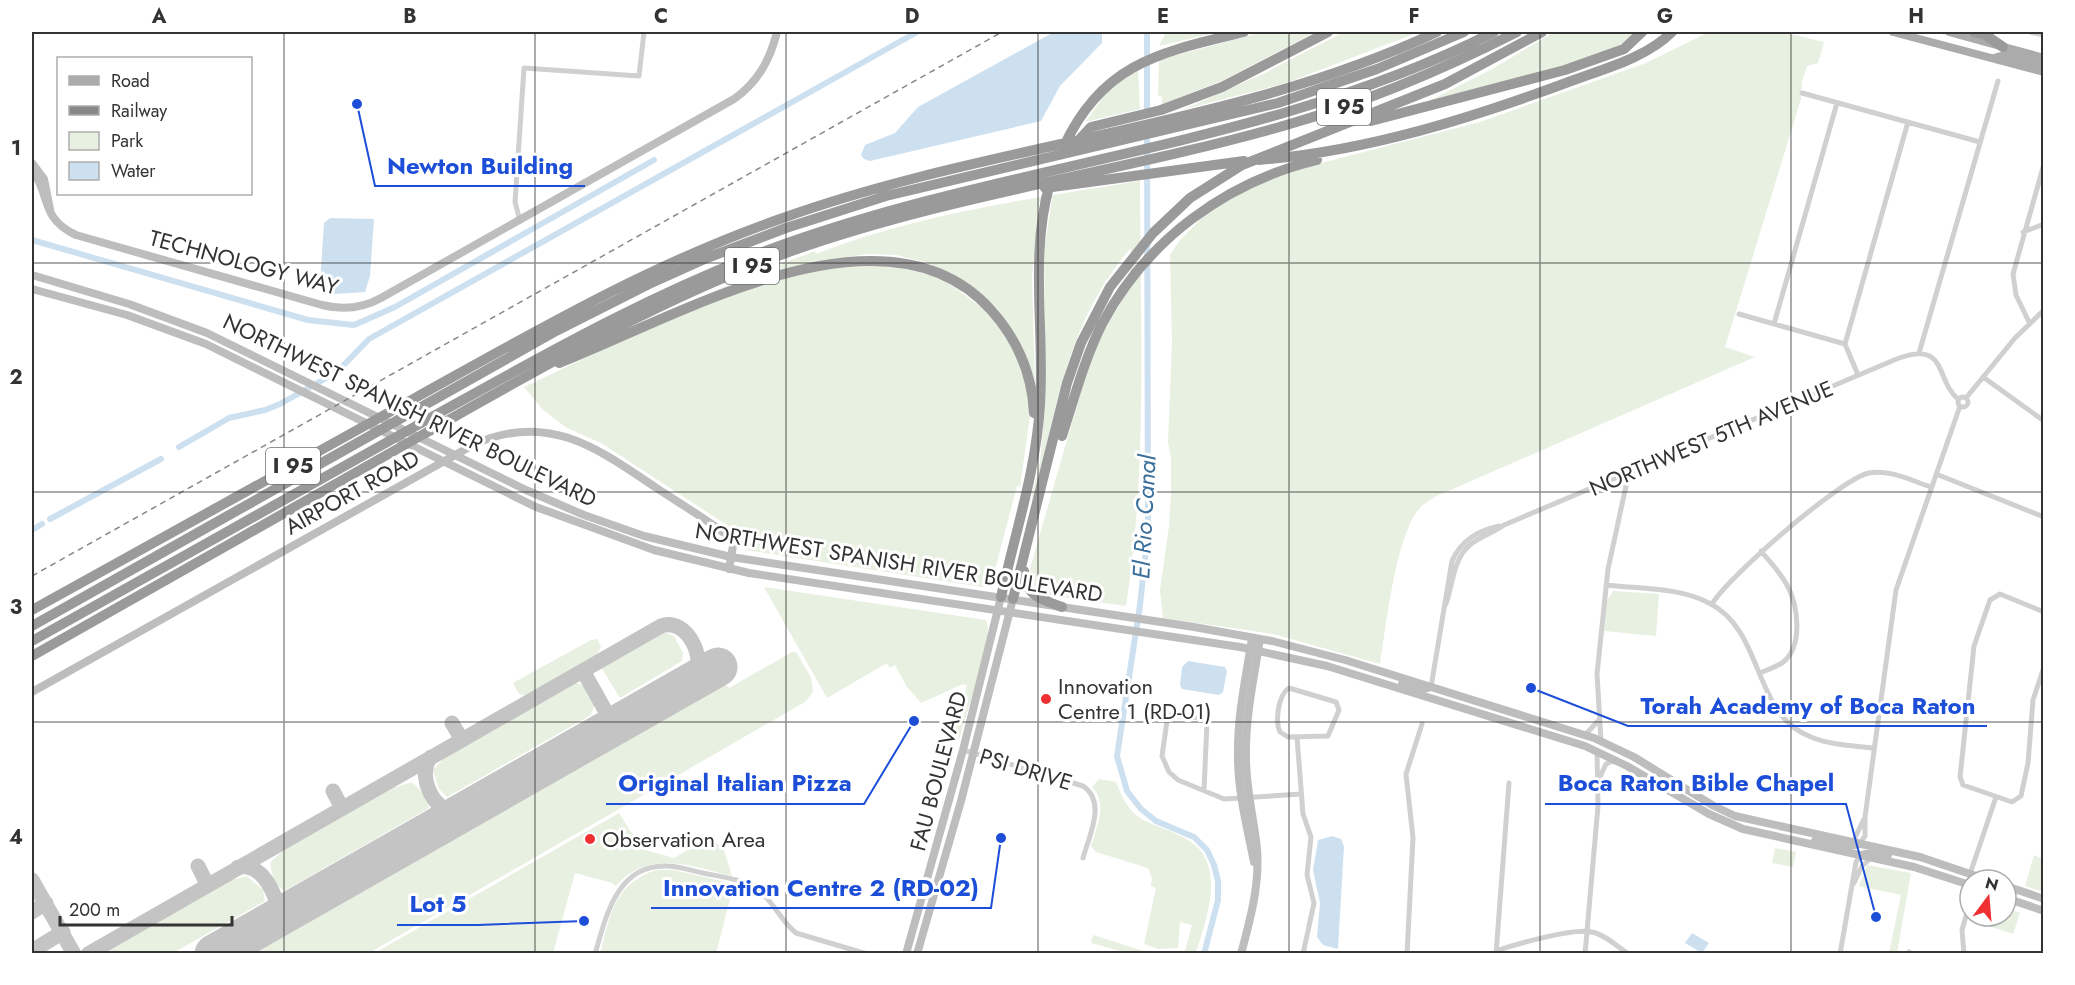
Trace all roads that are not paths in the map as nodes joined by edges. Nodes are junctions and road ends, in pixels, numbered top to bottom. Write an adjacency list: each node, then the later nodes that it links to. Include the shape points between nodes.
1 (644, 32): 38 (street, via 640,75 524,68 514,202)
2 (777, 32): 38 (main road, TECHNOLOGY WAY, via 768,62 739,96)
3 (1244, 32): 56 (highway, via 1161,53 1128,69 1101,89 1077,121 1057,162 1045,203 1038,251 1040,397)
4 (1328, 32): 25 (highway)
5 (1437, 32): 25 (highway, I 95, via 1303,84)
6 (1464, 32): 25 (highway, via 1308,94)
7 (1494, 32): 31 (highway, via 1347,94)
8 (1517, 32): 31 (highway, I 95, via 1440,69 1342,107 1271,129)
9 (1542, 32): 28 (highway, via 1445,84)
10 (1642, 32): 28 (highway, via 1624,49 1566,70)
11 (1672, 32): 29 (highway, via 1652,48 1587,75 1488,110)
12 (1893, 32): 18 (main road)
13 (1949, 32): 17 (main road)
14 (1974, 32): 17 (highway)
15 (2030, 32): 16 (street)
16 (2043, 35)
17 (2003, 47): 19 (main road)
18 (1993, 58): 20 (main road, via 2004,55); 21 (main road)
19 (2043, 58)
20 (2043, 66)
21 (2043, 72)
22 (1998, 81): 30 (street)
23 (1802, 93): 24 (street)
24 (1837, 103): 26 (street); 46 (street)
25 (1162, 120): 27 (highway, I 95)
26 (1908, 122): 30 (street); 47 (street)
27 (1131, 128): 71 (highway, I 95, via 846,196 667,264 572,310); 72 (highway, via 877,199 786,228 688,266 556,331)
28 (1329, 130): 61 (highway, via 1228,173 1190,198 1129,260 1094,314 1073,363)
29 (1381, 141): 36 (highway, via 1310,154); 61 (highway, via 1248,183 1198,213 1163,243 1130,280 1089,353)
30 (1980, 142): 48 (street)
31 (1162, 151): 32 (highway, I 95)
32 (1131, 158): 36 (highway, I 95); 79 (highway, via 937,198 855,221 678,287 575,338)
33 (32, 163): 37 (main road, via 44,179)
34 (2043, 164): 40 (street)
35 (32, 171): 37 (main road, TECHNOLOGY WAY)
36 (994, 194): 50 (highway, I 95, via 850,232 731,274 626,321)
37 (51, 213): 38 (main road, TECHNOLOGY WAY, via 63,227 82,237 341,308 376,300)
38 (520, 221)
39 (2043, 224): 40 (street)
40 (2023, 232): 45 (street, via 2013,279)
41 (32, 275): 63 (main road, NORTHWEST SPANISH RIVER BOULEVARD, via 169,318 227,341 546,499 662,541)
42 (32, 289): 65 (main road, NORTHWEST SPANISH RIVER BOULEVARD, via 167,329 280,380 536,507 664,553)
43 (2043, 310): 45 (street)
44 (1739, 314): 46 (street)
45 (2029, 322): 51 (street)
46 (1774, 324): 47 (street)
47 (1845, 344): 49 (street)
48 (1919, 353): 49 (street, NORTHWEST 5TH AVENUE); 53 (street, via 1936,362)
49 (1858, 375): 58 (street, NORTHWEST 5TH AVENUE)
50 (526, 376): 56 (highway, via 738,290 842,262 893,260 931,269 956,281 987,305 1007,330 1022,357 1030,384); 81 (highway, I 95)
51 (1983, 377): 52 (street); 55 (street)
52 (1966, 398): 53 (street); 54 (street, via 1967,405)
53 (1958, 399): 54 (street)
54 (1960, 406): 57 (street)
55 (2043, 420)
56 (1033, 457): 67 (highway)
57 (1936, 474): 59 (street); 60 (street)
58 (1623, 475): 66 (street, via 1626,486); 85 (street, NORTHWEST 5TH AVENUE, via 1471,543 1456,565)
59 (1931, 487): 62 (street, via 1888,473 1861,476); 92 (street, via 1896,590)
60 (2043, 517)
61 (1034, 519): 64 (highway)
62 (1761, 551): 69 (street); 83 (street, via 1788,587 1796,625 1794,643 1786,659)
63 (731, 557): 65 (main road, AIRPORT ROAD); 67 (main road, NORTHWEST SPANISH RIVER BOULEVARD); 86 (main road, AIRPORT ROAD, via 733,544 728,536 605,453 560,434 509,433 473,445)
64 (1024, 559): 68 (highway); 70 (highway, via 1028,591)
65 (729, 569): 73 (main road, NORTHWEST SPANISH RIVER BOULEVARD)
66 (1606, 585): 69 (street, via 1685,594); 87 (street, via 1596,682)
67 (1000, 597): 68 (main road, NORTHWEST SPANISH RIVER BOULEVARD); 73 (main road, FAU BOULEVARD)
68 (1013, 599): 70 (main road, NORTHWEST SPANISH RIVER BOULEVARD); 74 (main road, FAU BOULEVARD)
69 (1712, 604): 83 (street, via 1744,636)
70 (1062, 607): 78 (main road, NORTHWEST SPANISH RIVER BOULEVARD)
71 (32, 610)
72 (61, 610): 76 (highway); 77 (highway)
73 (998, 610): 74 (main road, NORTHWEST SPANISH RIVER BOULEVARD); 93 (main road, FAU BOULEVARD)
74 (1010, 612): 80 (main road, NORTHWEST SPANISH RIVER BOULEVARD); 95 (main road, FAU BOULEVARD)
75 (2043, 612): 101 (street, via 1996,595 1990,600 1974,646 1960,777 1963,785)
76 (32, 620)
77 (32, 627)
78 (1256, 638): 80 (main road); 85 (main road, NORTHWEST SPANISH RIVER BOULEVARD)
79 (32, 641)
80 (1254, 650): 84 (main road, NORTHWEST SPANISH RIVER BOULEVARD); 102 (main road, via 1238,731)
81 (32, 656)
82 (2043, 667): 101 (street, via 2033,700 2024,788 2014,802)
83 (1760, 673): 92 (street, via 1778,711 1802,733 1819,740)
84 (1368, 679): 85 (main road, via 1422,690); 94 (main road, NORTHWEST SPANISH RIVER BOULEVARD)
85 (1431, 687): 89 (main road, NORTHWEST SPANISH RIVER BOULEVARD)
86 (32, 692)
87 (1598, 721): 89 (street); 91 (street)
88 (1422, 724): 128 (street, via 1406,774 1413,838)
89 (1585, 735): 91 (main road, NORTHWEST SPANISH RIVER BOULEVARD)
90 (1297, 737): 90 (street, via 1283,735 1277,728 1284,691 1300,690 1336,702 1339,710 1328,736); 100 (street)
91 (1601, 741): 104 (main road, NORTHWEST SPANISH RIVER BOULEVARD, via 1726,812)
92 (1874, 748): 106 (street, via 1865,836)
93 (963, 750): 95 (street, PSI DRIVE); 124 (main road, FAU BOULEVARD)
94 (1597, 751): 96 (main road, NORTHWEST SPANISH RIVER BOULEVARD); 97 (street)
95 (974, 753): 108 (street, PSI DRIVE, via 1089,790 1096,809); 125 (main road, FAU BOULEVARD)
96 (1616, 760): 97 (street, via 1606,764); 103 (main road, NORTHWEST SPANISH RIVER BOULEVARD)
97 (1599, 778): 120 (street)
98 (1509, 783): 121 (street)
99 (1204, 790): 99 (street, via 1169,772 1162,752 1171,715 1200,718 1207,723); 102 (street, via 1224,799)
100 (1301, 794): 102 (street); 127 (street, via 1311,837 1306,866 1314,903)
101 (1996, 797): 111 (street)
102 (1245, 798): 126 (main road, via 1257,852 1254,900)
103 (1737, 827): 104 (main road); 105 (main road, NORTHWEST SPANISH RIVER BOULEVARD)
104 (1793, 830): 106 (main road, NORTHWEST SPANISH RIVER BOULEVARD)
105 (1798, 843): 106 (main road, via 1815,841 1850,847); 107 (main road, NORTHWEST SPANISH RIVER BOULEVARD)
106 (1856, 843): 110 (main road, NORTHWEST SPANISH RIVER BOULEVARD)
107 (1861, 855): 109 (main road, NORTHWEST SPANISH RIVER BOULEVARD); 110 (main road, via 1871,852); 114 (street)
108 (1083, 858)
109 (1871, 858): 113 (main road, NORTHWEST SPANISH RIVER BOULEVARD); 114 (street, via 1862,866)
110 (1922, 858): 112 (main road, NORTHWEST SPANISH RIVER BOULEVARD)
111 (1972, 868)
112 (1958, 870)
113 (1958, 881)
114 (1852, 887): 131 (street)
115 (2018, 890): 116 (main road)
116 (2043, 899)
117 (2018, 902): 118 (main road)
118 (2043, 910)
119 (1963, 928): 132 (street)
120 (1588, 931): 121 (street); 129 (street); 130 (street, via 1603,936)
121 (1496, 952)
122 (596, 954): 123 (street, via 608,910 620,888 639,872 655,866 750,885 768,899 796,933)
123 (867, 954)
124 (906, 954)
125 (917, 954)
126 (1240, 954)
127 (1303, 954)
128 (1407, 954)
129 (1585, 954)
130 (1628, 954)
131 (1840, 954)
132 (1964, 954)

